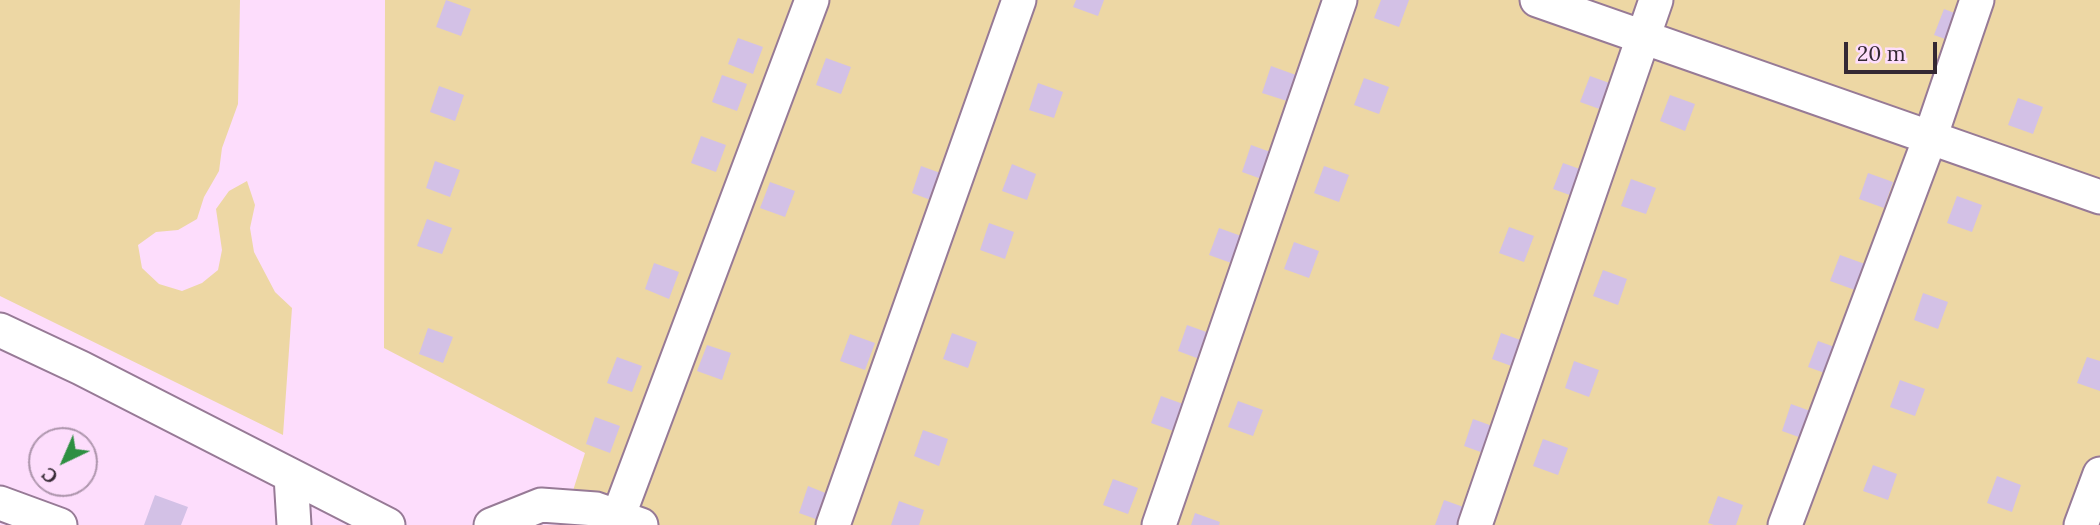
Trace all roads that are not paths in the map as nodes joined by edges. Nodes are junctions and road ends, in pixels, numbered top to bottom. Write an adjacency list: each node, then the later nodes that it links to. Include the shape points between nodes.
1 (812, 0): 15 (street)
2 (1019, 0): 19 (street)
3 (1340, 0): 20 (street)
4 (1537, 0): 7 (street)
5 (1656, 0): 7 (street)
6 (1977, 0): 8 (street)
7 (1642, 38): 8 (street); 21 (street)
8 (1930, 138): 9 (street); 22 (street)
9 (2100, 197)
10 (0, 330): 12 (street)
11 (2100, 474): 23 (street)
12 (291, 476): 14 (street); 17 (street)
13 (0, 503): 16 (street)
14 (372, 521)
15 (629, 521): 18 (street, via 596,509 541,505)
16 (60, 525)
17 (294, 525)
18 (491, 525)
19 (833, 525)
20 (1159, 525)
21 (1475, 525)
22 (1785, 525)
23 (2081, 525)

